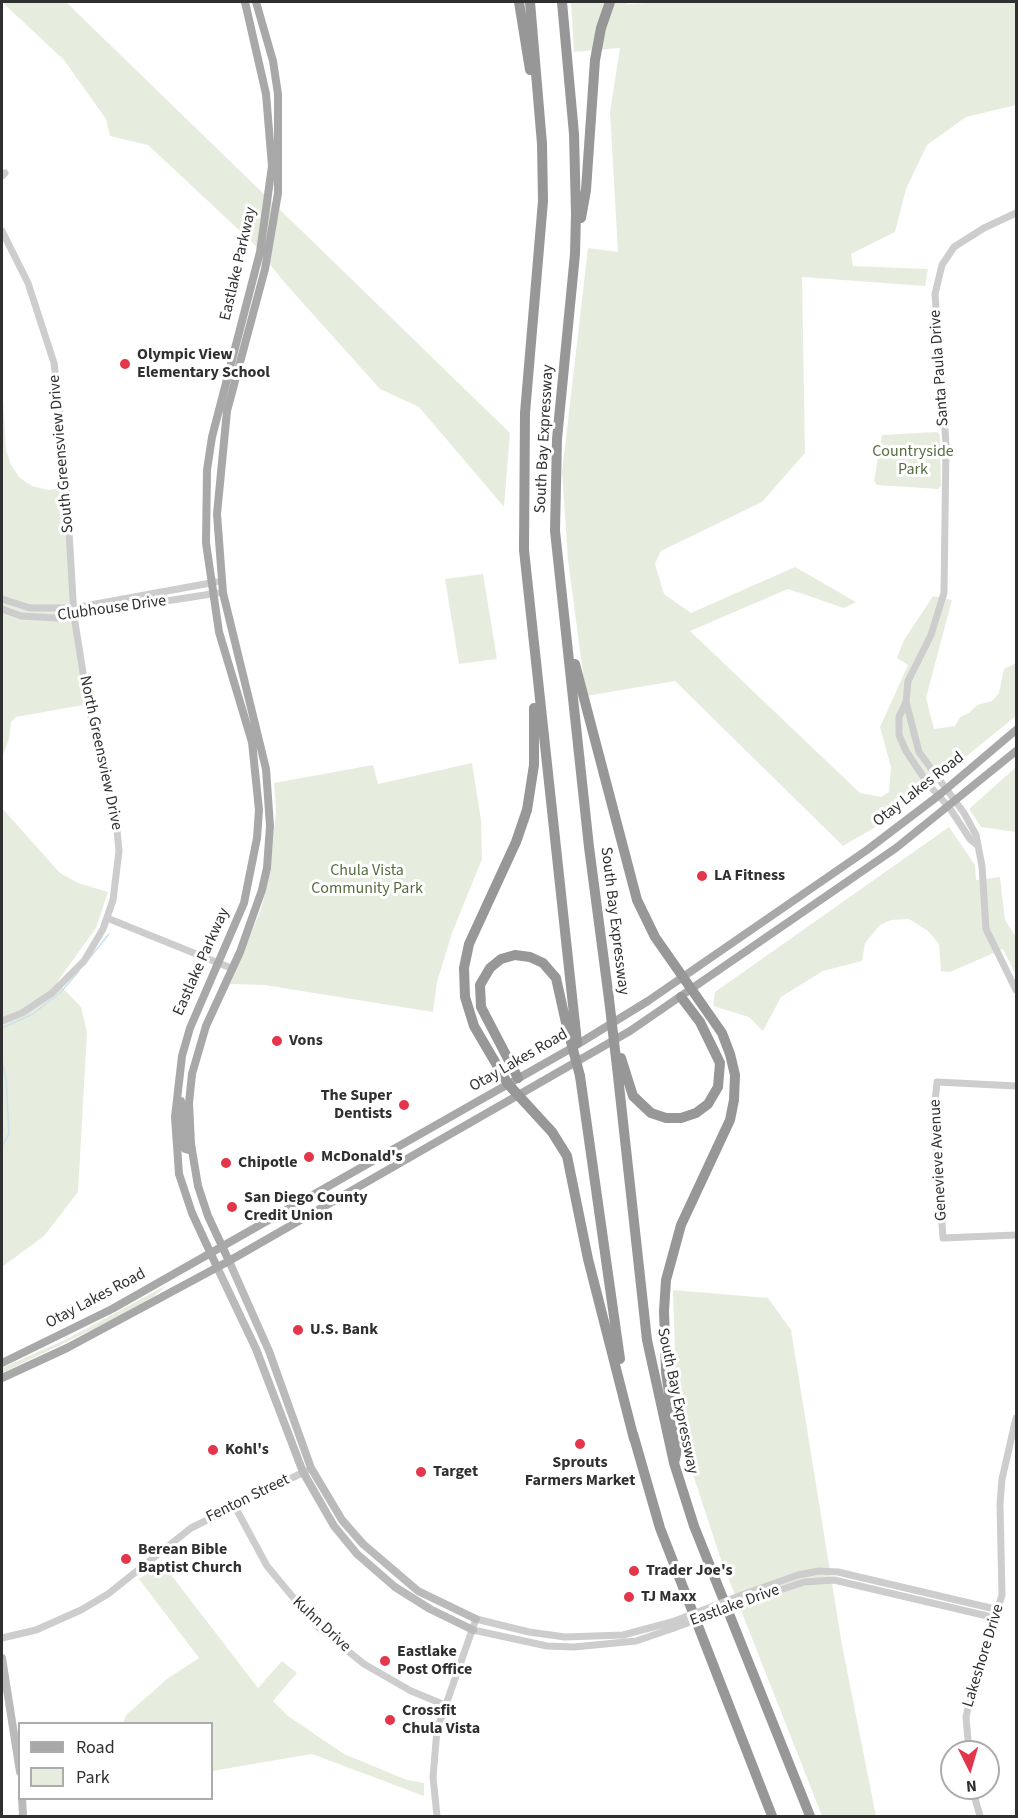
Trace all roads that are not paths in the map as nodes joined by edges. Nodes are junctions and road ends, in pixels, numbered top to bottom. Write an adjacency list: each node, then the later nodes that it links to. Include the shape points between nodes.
1 (245, 2): 11 (main road, Eastlake Parkway, via 266,94 272,166 260,252)
2 (256, 2): 12 (main road, Eastlake Parkway, via 273,61 280,152 268,252)
3 (519, 2): 7 (highway)
4 (530, 2): 7 (highway, South Bay Expressway)
5 (562, 2): 10 (highway, South Bay Expressway, via 575,154)
6 (610, 2): 10 (highway, via 596,50 586,190)
7 (543, 184): 21 (highway, South Bay Expressway, via 523,468 524,550)
8 (1017, 213): 22 (street, Santa Paula Drive, via 954,247 942,265 934,294 946,444 945,593 908,681)
9 (2, 231): 19 (street, South Greensview Drive, via 40,315 54,363 64,447)
10 (575, 254): 20 (highway, South Bay Expressway, via 555,474 556,554)
11 (241, 324): 12 (main road); 14 (main road, Eastlake Parkway, via 219,405 207,470)
12 (250, 327): 13 (main road, Eastlake Parkway, via 227,411 220,457 217,514)
13 (222, 582): 14 (street, Clubhouse Drive); 15 (main road, Eastlake Parkway)
14 (210, 583): 16 (main road, Eastlake Parkway); 19 (street, Clubhouse Drive)
15 (223, 593): 16 (street, Clubhouse Drive); 26 (main road, Eastlake Parkway)
16 (212, 594): 19 (street, Clubhouse Drive); 25 (main road, Eastlake Parkway)
17 (2, 599): 19 (street, Clubhouse Drive, via 30,608)
18 (2, 609): 19 (street, Clubhouse Drive, via 37,618)
19 (74, 612): 30 (street, North Greensview Drive, via 88,704 116,820 118,870)
20 (564, 613): 33 (highway, via 633,891); 39 (highway, South Bay Expressway, bridge, via 588,836)
21 (534, 654): 38 (highway, South Bay Expressway); 41 (highway, via 535,753 530,799 516,842 471,937 464,975 472,1020)
22 (906, 702): 27 (street, Santa Paula Drive, via 919,752); 28 (street, Santa Paula Drive, via 899,717 899,735 915,768)
23 (1017, 730): 27 (main road, Otay Lakes Road)
24 (1017, 750): 29 (main road, Otay Lakes Road)
25 (255, 759): 26 (main road); 31 (main road, Eastlake Parkway, via 259,810 252,871 234,931)
26 (268, 779): 32 (main road, Eastlake Parkway, via 267,868 252,919)
27 (946, 789): 28 (main road, Otay Lakes Road); 29 (street, Santa Paula Drive)
28 (938, 796): 29 (street, Santa Paula Drive); 33 (main road, Otay Lakes Road)
29 (952, 804): 34 (main road, Otay Lakes Road, via 896,848); 35 (street, via 977,845 986,929)
30 (107, 918): 31 (street); 37 (street, North Greensview Drive, via 84,961 66,982 22,1013)
31 (218, 963): 32 (street); 40 (main road, Eastlake Parkway, via 190,1028)
32 (231, 968): 44 (main road, Eastlake Parkway, via 209,1016 192,1074)
33 (681, 978): 34 (highway); 41 (main road, Otay Lakes Road)
34 (691, 990): 36 (main road, Otay Lakes Road); 54 (highway, via 725,1040 734,1068 735,1093 727,1127 681,1225 668,1271 664,1323 666,1372 677,1450)
35 (1017, 990)
36 (681, 997): 39 (highway, via 700,1022 720,1063 718,1087 708,1104 681,1118 651,1113 639,1104); 43 (main road, Otay Lakes Road)
37 (2, 1021)
38 (571, 1024): 41 (highway, via 556,978 543,963 515,955 489,968 480,985 481,1007); 53 (highway, bridge)
39 (619, 1062): 54 (highway, South Bay Expressway, via 645,1328)
40 (179, 1074): 44 (main road, via 183,1144); 47 (main road, Eastlake Parkway, via 175,1117 179,1174)
41 (513, 1081): 43 (highway); 46 (main road, Otay Lakes Road)
42 (1017, 1086): 45 (street, Genevieve Avenue, via 937,1082 934,1127 943,1238)
43 (517, 1096): 48 (main road, Otay Lakes Road); 53 (highway, via 552,1132 569,1162 588,1259)
44 (192, 1151): 46 (main road, Eastlake Parkway, via 198,1186)
45 (1017, 1235)
46 (222, 1245): 47 (main road, Otay Lakes Road); 48 (main road, Eastlake Parkway)
47 (210, 1253): 49 (main road, Eastlake Parkway); 50 (main road, Otay Lakes Road, via 112,1309)
48 (229, 1261): 49 (main road, Otay Lakes Road); 55 (main road, Eastlake Parkway, via 266,1342)
49 (217, 1267): 51 (main road, Otay Lakes Road, via 76,1344); 55 (main road, Eastlake Parkway)
50 (2, 1363)
51 (2, 1378)
52 (1017, 1418): 58 (street, Lakeshore Drive, via 1002,1479 999,1519 1004,1584)
53 (634, 1439): 72 (highway, via 660,1528)
54 (674, 1463): 73 (highway, South Bay Expressway, via 694,1526)
55 (307, 1470): 56 (street, Fenton Street); 60 (main road, Eastlake Parkway, via 342,1520 385,1564 418,1591); 62 (main road, Eastlake Parkway, via 334,1526 371,1568 418,1602)
56 (234, 1505): 63 (street, Fenton Street, via 191,1528 108,1594 81,1610 36,1630); 65 (street, Kuhn Drive, via 267,1566 318,1626 364,1664)
57 (749, 1596): 58 (street, Eastlake Drive, via 798,1575 825,1571); 59 (street, Eastlake Drive, via 804,1582 834,1580); 61 (street, Eastlake Drive, bridge)
58 (999, 1610): 59 (street, Lakeshore Drive)
59 (996, 1618): 66 (street, Lakeshore Drive, via 974,1680 968,1708)
60 (476, 1619): 61 (street, Eastlake Drive, via 565,1637 623,1635); 62 (street)
61 (673, 1625): 62 (street, Eastlake Drive, via 636,1641 574,1647 525,1643)
62 (473, 1630): 65 (street)
63 (2, 1638)
64 (2, 1658): 67 (main road)
65 (445, 1705): 71 (street, via 436,1738 433,1777)
66 (969, 1740)
67 (18, 1759)
68 (22, 1800): 70 (main road)
69 (975, 1800): 74 (street)
70 (23, 1816)
71 (437, 1816)
72 (772, 1816)
73 (810, 1816)
74 (980, 1816)

